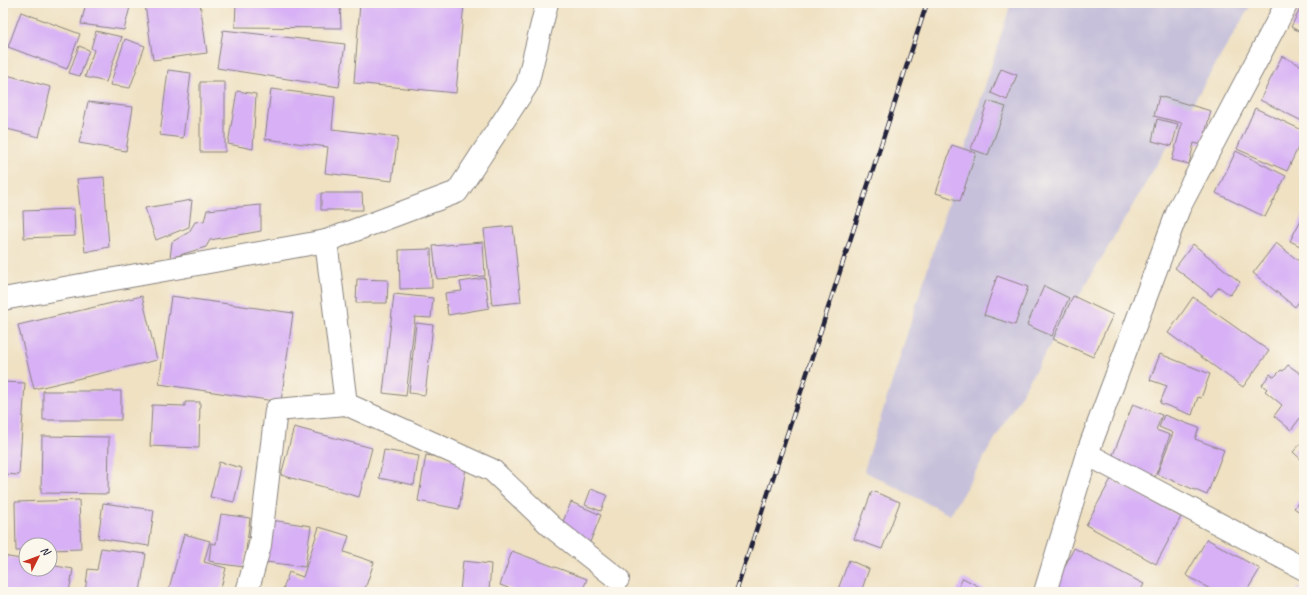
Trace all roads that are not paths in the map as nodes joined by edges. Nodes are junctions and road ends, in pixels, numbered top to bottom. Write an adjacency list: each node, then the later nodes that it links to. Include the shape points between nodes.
1 (547, 3): 3 (street, via 527,84 458,192)
2 (1287, 3): 6 (street, via 1179,208)
3 (326, 241): 4 (street); 5 (street)
4 (3, 299)
5 (346, 404): 8 (street, via 492,470 552,527); 9 (street, via 276,410 260,545)
6 (1087, 454): 7 (street); 10 (street)
7 (1304, 570)
8 (618, 578)
9 (247, 592)
10 (1046, 592)

